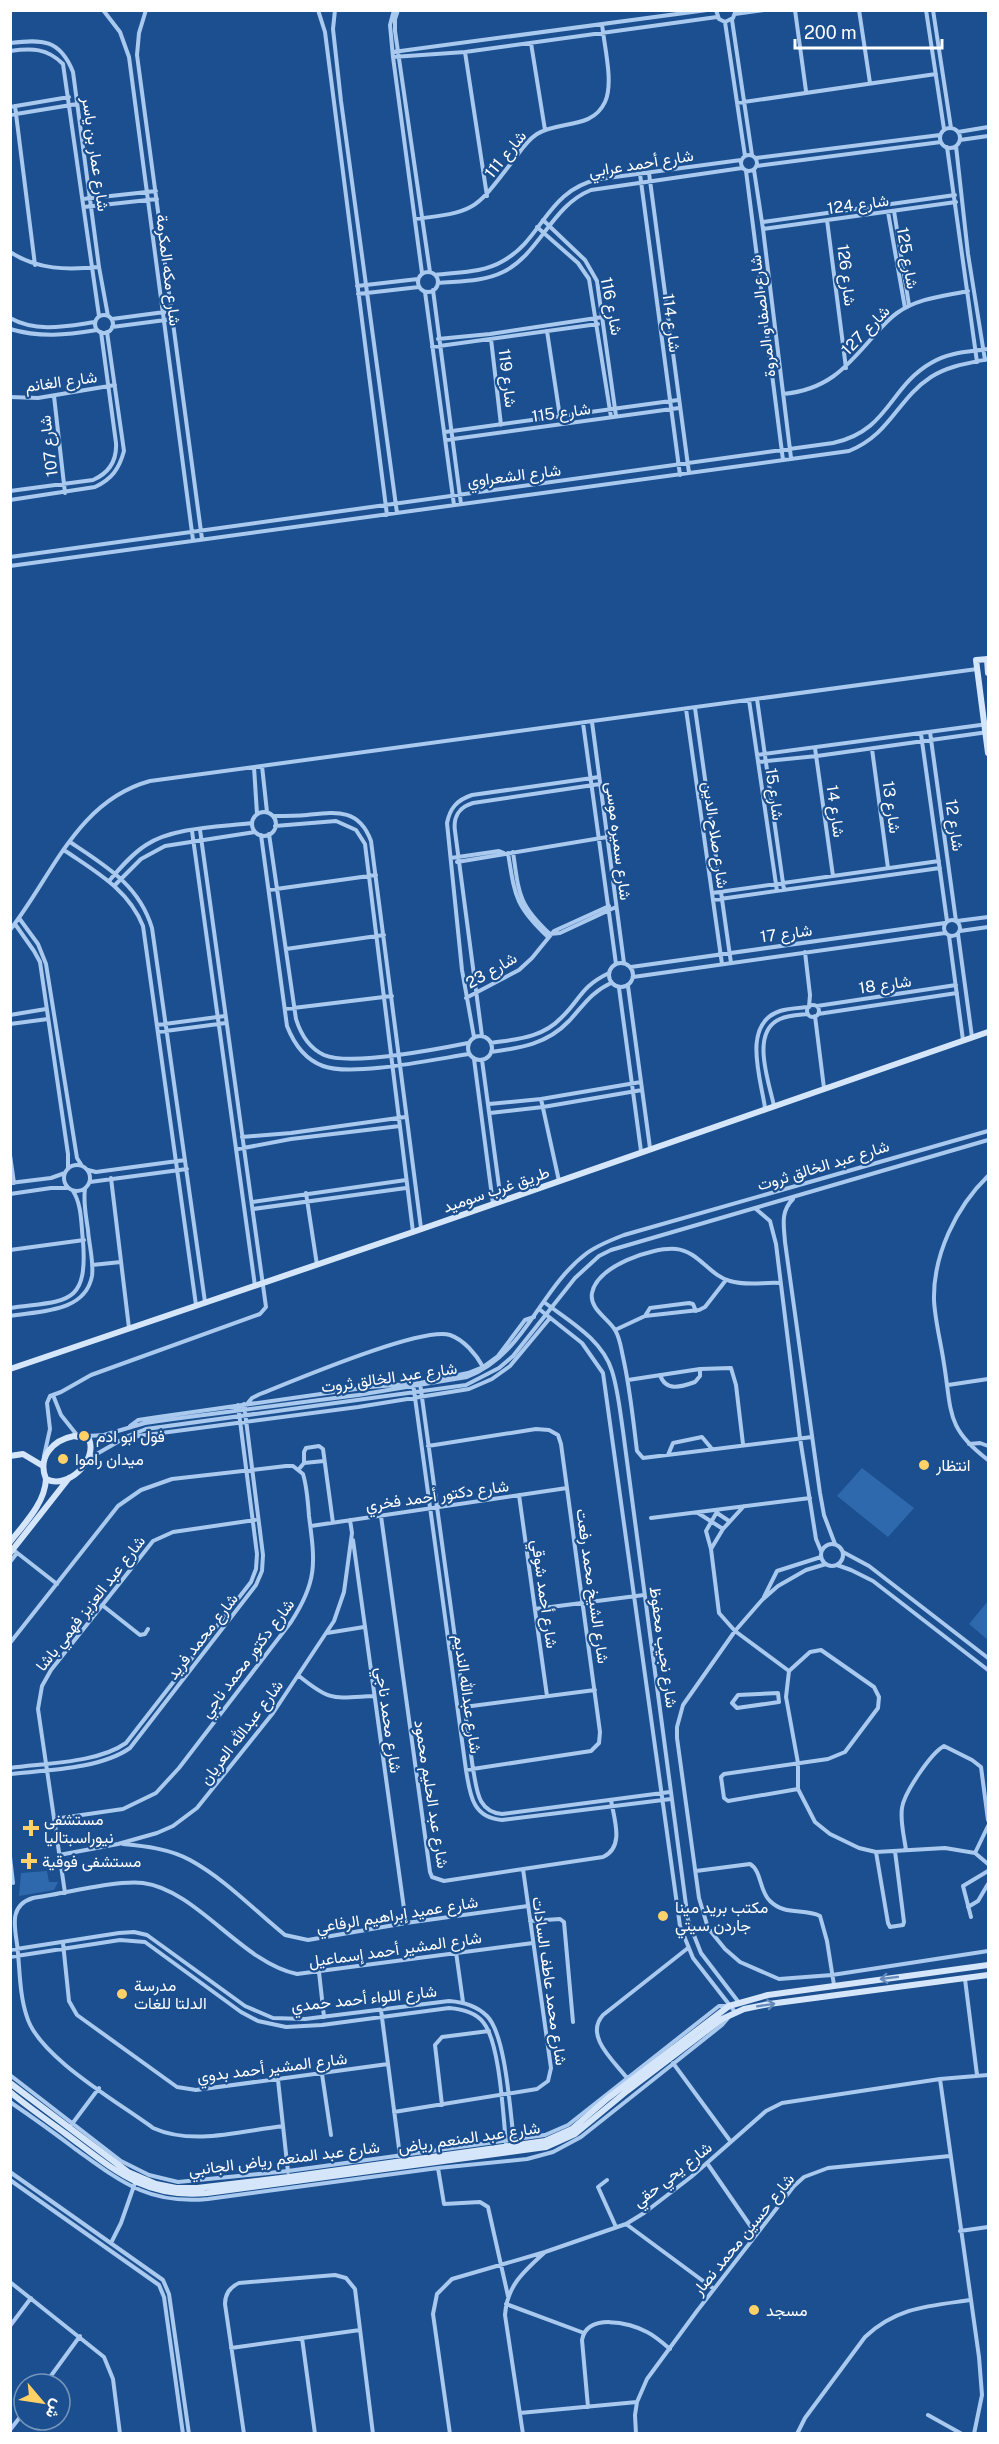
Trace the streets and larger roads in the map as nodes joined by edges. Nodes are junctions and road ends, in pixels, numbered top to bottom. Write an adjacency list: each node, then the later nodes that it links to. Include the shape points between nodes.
1 (103, 10): 28 (street, شارع مكه المكرمة, via 123,38)
2 (147, 10): 27 (street, شارع مكه المكرمة, via 138,40)
3 (318, 10): 33 (street, via 325,32)
4 (334, 10): 32 (street)
5 (396, 10): 25 (street)
6 (707, 10): 17 (street)
7 (716, 10): 14 (street)
8 (764, 10): 13 (street)
9 (795, 10): 30 (street)
10 (859, 10): 29 (street)
11 (926, 10): 26 (street)
12 (933, 10): 43 (street)
13 (736, 12): 15 (street)
14 (717, 17): 16 (street); 18 (street)
15 (732, 20): 16 (street); 34 (street)
16 (724, 22): 35 (street)
17 (602, 24): 18 (street, شارع 111); 25 (street)
18 (602, 32): 20 (street); 45 (street, شارع 111, via 609,86 604,103 587,120)
19 (18, 42): 21 (street, شارع عمار بن ياسر); 22 (street); 36 (street, شارع عمار بن ياسر, via 45,42 58,47 73,72)
20 (531, 42): 24 (street); 45 (street)
21 (10, 43)
22 (19, 50): 23 (street, شارع عمار بن ياسر); 31 (street, شارع عمار بن ياسر, via 42,50 54,55 63,64)
23 (10, 51)
24 (465, 52): 25 (street); 69 (street)
25 (396, 54): 80 (street); 81 (street)
26 (936, 74): 29 (street); 44 (street)
27 (141, 78): 28 (street); 39 (street, شارع مكه المكرمة)
28 (132, 80): 40 (street, شارع مكه المكرمة)
29 (870, 83): 30 (street)
30 (806, 91): 34 (street)
31 (69, 98): 37 (street, شارع عمار بن ياسر); 38 (street)
32 (341, 100): 33 (street); 77 (street)
33 (332, 101): 78 (street)
34 (745, 101): 35 (street); 58 (street)
35 (737, 103): 57 (street)
36 (77, 104): 37 (street); 70 (street, شارع عمار بن ياسر)
37 (70, 105): 41 (street); 71 (street, شارع عمار بن ياسر)
38 (13, 107): 41 (street)
39 (145, 113): 40 (street); 49 (street, شارع مكه المكرمة)
40 (137, 114): 51 (street, شارع مكه المكرمة)
41 (13, 115): 90 (street)
42 (988, 127): 46 (street)
43 (951, 128): 44 (street); 46 (street)
44 (944, 129): 47 (street)
45 (545, 130): 69 (street, شارع 111, via 525,145)
46 (958, 132): 50 (street)
47 (940, 135): 52 (street); 58 (street)
48 (988, 135): 50 (street)
49 (149, 139): 51 (street); 55 (street, شارع مكه المكرمة)
50 (960, 140): 53 (street)
51 (140, 141): 56 (street, شارع مكه المكرمة)
52 (941, 142): 54 (street); 60 (street)
53 (956, 146): 54 (street); 134 (street)
54 (947, 147): 68 (street)
55 (151, 152): 56 (street); 66 (street, شارع مكه المكرمة)
56 (142, 154): 67 (street, شارع مكه المكرمة)
57 (745, 156): 58 (street); 59 (street)
58 (754, 157): 60 (street, شارع الصفا و المروة)
59 (741, 160): 61 (street, شارع الصفا و المروة); 62 (street, شارع أحمد عرابي)
60 (755, 168): 61 (street, شارع أحمد عرابي); 84 (street, شارع الصفا و المروة)
61 (744, 170): 64 (street, شارع أحمد عرابي); 119 (street, شارع الصفا و المروة)
62 (649, 173): 63 (street, شارع أحمد عرابي); 64 (street, شارع 114)
63 (640, 174): 65 (street, شارع 114); 82 (street, شارع أحمد عرابي, via 582,184 559,200)
64 (650, 180): 65 (street, شارع أحمد عرابي); 95 (street, شارع 114)
65 (641, 182): 85 (street, شارع أحمد عرابي, via 584,193 564,207); 97 (street, شارع 114)
66 (156, 191): 67 (street); 73 (street, شارع مكه المكرمة)
67 (147, 192): 70 (street); 72 (street, شارع مكه المكرمة)
68 (955, 195): 74 (street); 84 (street, شارع 124)
69 (486, 196): 80 (street, شارع 111, via 463,212)
70 (91, 198): 71 (street); 75 (street, شارع عمار بن ياسر)
71 (83, 199): 76 (street, شارع عمار بن ياسر)
72 (148, 200): 73 (street); 75 (street); 110 (street, شارع مكه المكرمة)
73 (157, 200): 109 (street, شارع مكه المكرمة)
74 (956, 202): 79 (street, شارع 124); 104 (street)
75 (92, 206): 76 (street); 91 (street, شارع عمار بن ياسر)
76 (84, 207): 92 (street, شارع عمار بن ياسر)
77 (356, 207): 78 (street); 100 (street)
78 (348, 208): 101 (street)
79 (891, 211): 83 (street, شارع 124); 108 (street, شارع 125)
80 (423, 218): 81 (street, شارع 111); 93 (street)
81 (415, 219): 94 (street)
82 (543, 220): 85 (street, شارع 116); 86 (street, شارع أحمد عرابي)
83 (828, 220): 87 (street, شارع 124); 138 (street, شارع 126)
84 (762, 222): 87 (street, شارع الصفا و المروة)
85 (549, 225): 88 (street, شارع أحمد عرابي); 113 (street, شارع 116, via 590,266 597,281)
86 (537, 227): 88 (street, شارع 116); 96 (street, شارع أحمد عرابي, via 513,255 493,266)
87 (763, 229): 118 (street, شارع الصفا و المروة)
88 (543, 232): 99 (street, شارع أحمد عرابي, via 522,259 505,271 485,278); 115 (street, شارع 116, via 584,271 591,285)
89 (10, 252): 90 (street)
90 (35, 264): 92 (street, via 59,269)
91 (99, 267): 92 (street); 112 (street, شارع عمار بن ياسر)
92 (92, 268): 111 (street, شارع عمار بن ياسر)
93 (430, 272): 94 (street); 96 (street)
94 (422, 273): 98 (street)
95 (662, 274): 97 (street); 146 (street, شارع 114)
96 (435, 275): 99 (street)
97 (654, 276): 148 (street, شارع 114)
98 (418, 279): 100 (street); 102 (street)
99 (438, 283): 103 (street)
100 (367, 285): 101 (street); 106 (street)
101 (357, 286): 107 (street)
102 (419, 287): 105 (street); 106 (street)
103 (433, 290): 105 (street); 129 (street)
104 (968, 291): 108 (street, شارع 127); 135 (street)
105 (425, 292): 130 (street)
106 (368, 293): 107 (street); 147 (street)
107 (358, 294): 149 (street)
108 (907, 307): 138 (street, شارع 127, via 884,325)
109 (172, 311): 110 (street); 116 (street, شارع مكه المكرمة)
110 (162, 312): 112 (street); 117 (street, شارع مكه المكرمة)
111 (99, 316): 112 (street); 120 (street)
112 (110, 317): 123 (street)
113 (603, 317): 115 (street); 122 (street, شارع 116)
114 (10, 318): 120 (street, via 47,328)
115 (596, 318): 121 (street, شارع 116); 128 (street)
116 (173, 319): 117 (street); 139 (street, شارع مكه المكرمة)
117 (163, 320): 123 (street); 140 (street, شارع مكه المكرمة)
118 (773, 320): 119 (street); 143 (street, شارع الصفا و المروة)
119 (766, 321): 163 (street, شارع الصفا و المروة)
120 (95, 322): 125 (street)
121 (597, 324): 122 (street); 126 (street); 153 (street, شارع 116)
122 (604, 324): 152 (street, شارع 116)
123 (112, 327): 127 (street)
124 (10, 329): 125 (street, via 47,336)
125 (99, 331): 127 (street); 142 (street)
126 (547, 331): 128 (street); 155 (street)
127 (107, 332): 141 (street)
128 (490, 336): 129 (street); 131 (street); 157 (street, شارع 119)
129 (439, 339): 130 (street); 131 (street)
130 (432, 340): 132 (street)
131 (440, 346): 132 (street); 159 (street)
132 (432, 347): 158 (street)
133 (988, 349): 134 (street, شارع الشعراوي)
134 (982, 350): 135 (street, شارع الشعراوي); 136 (street)
135 (975, 351): 137 (street); 162 (street, شارع الشعراوي, via 940,358 920,370 867,430 845,441)
136 (987, 359): 137 (street, شارع الشعراوي)
137 (976, 362): 165 (street, شارع الشعراوي, via 941,372 925,382 888,424 862,446)
138 (846, 368): 143 (street, شارع 127, via 819,385)
139 (181, 374): 140 (street); 186 (street, شارع مكه المكرمة)
140 (171, 376): 187 (street, شارع مكه المكرمة)
141 (115, 385): 142 (street, شارع الغانم); 166 (street)
142 (108, 386): 144 (street, شارع الغانم); 164 (street)
143 (783, 394): 162 (street, شارع الصفا و المروة)
144 (54, 396): 145 (street, شارع الغانم); 172 (street, شارع 107)
145 (10, 397)
146 (678, 400): 148 (street, شارع 115); 150 (street, شارع 114)
147 (383, 402): 149 (street); 180 (street)
148 (670, 402): 151 (street, شارع 114); 152 (street, شارع 115)
149 (373, 404): 181 (street)
150 (679, 408): 151 (street, شارع 115); 168 (street, شارع 114)
151 (671, 409): 154 (street, شارع 115); 169 (street, شارع 114)
152 (616, 410): 153 (street, شارع 115); 154 (street, شارع 116)
153 (610, 411): 155 (street, شارع 115); 156 (street, شارع 116)
154 (616, 416): 156 (street, شارع 115)
155 (560, 417): 157 (street, شارع 115)
156 (611, 417): 160 (street, شارع 115)
157 (501, 424): 159 (street, شارع 115)
158 (445, 432): 159 (street, شارع 115); 161 (street)
159 (452, 432): 160 (street)
160 (453, 439): 161 (street, شارع 115); 176 (street)
161 (446, 440): 177 (street)
162 (791, 449): 163 (street, شارع الشعراوي); 165 (street, شارع الصفا و المروة)
163 (782, 450): 167 (street, شارع الصفا و المروة); 168 (street, شارع الشعراوي)
164 (115, 458): 166 (street); 172 (street, via 102,476)
165 (791, 458): 167 (street, شارع الشعراوي)
166 (122, 459): 175 (street, via 106,482)
167 (783, 460): 170 (street, شارع الشعراوي)
168 (687, 463): 169 (street, شارع الشعراوي); 170 (street, شارع 114)
169 (679, 465): 171 (street, شارع 114); 176 (street, شارع الشعراوي)
170 (688, 473): 171 (street, شارع الشعراوي)
171 (680, 475): 182 (street, شارع الشعراوي)
172 (64, 483): 173 (street); 175 (street, شارع 107)
173 (19, 489): 174 (street); 178 (street)
174 (10, 490)
175 (65, 493): 178 (street)
176 (460, 495): 177 (street, شارع الشعراوي); 182 (street)
177 (452, 496): 180 (street, شارع الشعراوي); 183 (street)
178 (21, 499): 179 (street)
179 (10, 500)
180 (396, 503): 181 (street, شارع الشعراوي); 184 (street)
181 (386, 504): 185 (street); 186 (street, شارع الشعراوي)
182 (461, 504): 183 (street, شارع الشعراوي)
183 (453, 505): 184 (street, شارع الشعراوي)
184 (397, 513): 185 (street, شارع الشعراوي)
185 (387, 514): 188 (street, شارع الشعراوي)
186 (201, 530): 187 (street, شارع الشعراوي); 188 (street, شارع مكه المكرمة)
187 (192, 531): 189 (street, شارع مكه المكرمة); 190 (street, شارع الشعراوي)
188 (202, 539): 189 (street, شارع الشعراوي)
189 (193, 540): 191 (street, شارع الشعراوي)
190 (10, 557)
191 (10, 566)
192 (988, 659): 193 (street); 194 (street, via 976,660)
193 (988, 668): 194 (street); 195 (street)
194 (977, 669): 196 (street); 202 (street)
195 (988, 673)
196 (757, 699): 197 (street); 211 (street, شارع 15)
197 (749, 700): 198 (street); 212 (street, شارع 15)
198 (695, 708): 199 (street); 237 (street, شارع صلاح الدين)
199 (686, 709): 200 (street); 238 (street, شارع صلاح الدين)
200 (592, 722): 201 (street); 218 (street, شارع سميره موسى)
201 (584, 723): 216 (street); 219 (street, شارع سميره موسى)
202 (987, 724): 203 (street); 204 (street)
203 (930, 732): 205 (street); 206 (street, شارع 12)
204 (987, 732): 206 (street); 210 (street)
205 (921, 734): 207 (street, شارع 12); 208 (street)
206 (931, 740): 207 (street); 267 (street, شارع 12)
207 (922, 741): 209 (street); 243 (street, شارع 12)
208 (815, 748): 211 (street); 213 (street, شارع 14)
209 (872, 748): 213 (street); 244 (street, شارع 13)
210 (988, 753)
211 (765, 754): 212 (street); 215 (street, شارع 15)
212 (757, 755): 214 (street, شارع 15)
213 (817, 756): 215 (street); 249 (street, شارع 14)
214 (758, 762): 215 (street); 253 (street, شارع 15)
215 (766, 762): 252 (street, شارع 15)
216 (262, 766): 217 (street); 222 (street)
217 (254, 767): 223 (street); 236 (street, via 131,787 102,804)
218 (599, 777): 219 (street); 220 (street, شارع سميره موسى)
219 (591, 778): 221 (street, شارع سميره موسى); 241 (street, via 462,798 449,813 447,823)
220 (600, 784): 221 (street); 232 (street, شارع سميره موسى)
221 (592, 785): 233 (street, شارع سميره موسى); 242 (street, via 466,805 454,824)
222 (267, 812): 223 (street); 224 (street)
223 (257, 814): 225 (street)
224 (273, 816): 226 (street); 247 (street, via 331,812 353,817 369,834)
225 (252, 823): 227 (street); 229 (street)
226 (275, 826): 230 (street); 248 (street, via 330,821 349,825 365,844)
227 (200, 830): 228 (street); 234 (street)
228 (192, 831): 235 (street); 246 (street, via 153,841 138,850)
229 (255, 832): 231 (street); 234 (street)
230 (269, 834): 231 (street); 255 (street)
231 (261, 835): 256 (street)
232 (607, 837): 233 (street); 263 (street, شارع سميره موسى)
233 (599, 839): 240 (street); 264 (street, شارع سميره موسى)
234 (202, 840): 235 (street); 309 (street)
235 (194, 841): 250 (street, via 157,850); 310 (street)
236 (69, 842): 239 (street); 246 (street)
237 (714, 842): 238 (street); 259 (street, شارع صلاح الدين)
238 (705, 843): 260 (street, شارع صلاح الدين)
239 (64, 850): 251 (street); 266 (street)
240 (509, 853): 242 (street); 276 (street, via 521,900)
241 (451, 860): 242 (street); 299 (street)
242 (458, 860): 294 (street)
243 (939, 861): 244 (street); 245 (street, شارع 12)
244 (888, 868): 249 (street)
245 (940, 868): 257 (street); 268 (street, شارع 12)
246 (116, 873): 250 (street); 251 (street)
247 (376, 875): 248 (street); 274 (street)
248 (370, 876): 255 (street); 275 (street)
249 (833, 876): 252 (street)
250 (122, 878): 254 (street); 313 (street, via 139,897 149,917)
251 (109, 881): 254 (street)
252 (783, 883): 253 (street); 257 (street, شارع 15)
253 (776, 884): 258 (street, شارع 15); 259 (street)
254 (115, 885): 315 (street, via 131,902 143,926)
255 (278, 888): 256 (street); 277 (street)
256 (270, 890): 287 (street)
257 (784, 890): 258 (street)
258 (777, 891): 261 (street)
259 (721, 892): 260 (street); 261 (street, شارع صلاح الدين)
260 (712, 893): 262 (street, شارع صلاح الدين)
261 (722, 899): 262 (street); 279 (street, شارع صلاح الدين)
262 (713, 900): 280 (street, شارع صلاح الدين)
263 (616, 905): 264 (street); 281 (street, شارع سميره موسى)
264 (609, 909): 276 (street); 283 (street, شارع سميره موسى)
265 (988, 917): 267 (street)
266 (19, 918): 269 (street); 304 (street, via 44,957)
267 (956, 921): 268 (street, شارع 17); 272 (street, شارع 12)
268 (946, 922): 273 (street, شارع 12); 279 (street, شارع 17)
269 (15, 924): 271 (street); 305 (street, via 38,956)
270 (988, 927): 272 (street)
271 (10, 930)
272 (959, 932): 273 (street, شارع 17); 321 (street)
273 (947, 934): 278 (street, شارع 17); 291 (street)
274 (384, 935): 275 (street); 297 (street)
275 (377, 936): 277 (street); 298 (street)
276 (549, 936): 294 (street, شارع 23, via 519,970)
277 (286, 949): 286 (street)
278 (805, 952): 282 (street, شارع 17); 296 (street)
279 (729, 953): 280 (street, شارع 17); 282 (street, شارع صلاح الدين)
280 (720, 955): 284 (street, شارع صلاح الدين); 285 (street, شارع 17)
281 (624, 963): 283 (street); 285 (street)
282 (731, 963): 284 (street, شارع 17)
283 (616, 964): 288 (street)
284 (722, 964): 289 (street, شارع 17)
285 (631, 968): 289 (street)
286 (289, 970): 287 (street); 302 (street)
287 (280, 972): 303 (street)
288 (609, 973): 290 (street); 323 (street, via 585,989 561,1018 545,1030 526,1038)
289 (633, 977): 292 (street)
290 (611, 983): 293 (street); 325 (street, via 585,1000 550,1037 528,1047)
291 (956, 985): 295 (street); 300 (street, شارع 18)
292 (628, 986): 293 (street); 337 (street)
293 (620, 988): 338 (street)
294 (476, 992): 299 (street, شارع 23); 319 (street)
295 (957, 993): 308 (street, شارع 18); 322 (street)
296 (810, 995): 300 (street); 301 (street)
297 (392, 996): 298 (street); 326 (street)
298 (385, 997): 302 (street); 328 (street)
299 (466, 998): 320 (street)
300 (816, 1005): 301 (street, شارع 18); 308 (street)
301 (809, 1007): 306 (street); 348 (street, via 781,1011 761,1026 756,1046)
302 (294, 1008): 303 (street); 329 (street, via 303,1037 316,1050)
303 (285, 1009): 335 (street, via 296,1046 311,1060)
304 (55, 1012): 305 (street); 366 (street, via 77,1158)
305 (47, 1014): 307 (street); 312 (street); 370 (street, via 68,1154)
306 (808, 1014): 308 (street); 346 (street, via 782,1018 764,1039)
307 (10, 1015)
308 (817, 1015): 339 (street)
309 (225, 1016): 310 (street); 311 (street)
310 (218, 1017): 313 (street); 314 (street)
311 (226, 1023): 314 (street); 355 (street)
312 (10, 1024)
313 (166, 1024): 315 (street); 316 (street)
314 (219, 1024): 316 (street); 356 (street)
315 (157, 1025): 317 (street)
316 (167, 1030): 317 (street); 364 (street)
317 (158, 1032): 365 (street)
318 (988, 1032): 321 (street, طريق غرب سوميد)
319 (482, 1036): 320 (street); 323 (street)
320 (474, 1037): 324 (street)
321 (972, 1037): 322 (street, طريق غرب سوميد)
322 (963, 1040): 339 (street, طريق غرب سوميد)
323 (491, 1042): 325 (street)
324 (468, 1044): 326 (street); 327 (street)
325 (491, 1052): 332 (street)
326 (399, 1054): 328 (street); 334 (street)
327 (469, 1054): 331 (street); 334 (street)
328 (392, 1055): 330 (street); 333 (street)
329 (333, 1058): 330 (street); 335 (street)
330 (354, 1059): 336 (street)
331 (474, 1059): 332 (street); 393 (street)
332 (482, 1060): 345 (street)
333 (393, 1065): 334 (street); 336 (street); 351 (street)
334 (400, 1065): 350 (street)
335 (331, 1068): 336 (street)
336 (355, 1069)
337 (641, 1082): 338 (street); 340 (street)
338 (633, 1083): 341 (street); 342 (street)
339 (824, 1088): 346 (street, طريق غرب سوميد)
340 (642, 1090): 342 (street); 359 (street)
341 (578, 1092): 343 (street); 344 (street)
342 (634, 1092): 344 (street); 361 (street)
343 (541, 1099): 345 (street); 347 (street)
344 (580, 1101): 347 (street)
345 (489, 1104): 349 (street)
346 (774, 1106): 348 (street, طريق غرب سوميد)
347 (543, 1107): 349 (street); 375 (street)
348 (765, 1108): 359 (street, طريق غرب سوميد)
349 (490, 1113): 390 (street)
350 (405, 1117): 351 (street); 352 (street)
351 (398, 1118): 353 (street); 355 (street)
352 (406, 1125): 353 (street); 397 (street)
353 (399, 1126): 358 (street); 374 (street)
354 (988, 1131): 363 (street, شارع عبد الخالق ثروت)
355 (243, 1137): 356 (street); 358 (street)
356 (236, 1138): 360 (street)
357 (988, 1140): 368 (street, شارع عبد الخالق ثروت)
358 (245, 1147): 360 (street); 391 (street)
359 (650, 1148): 361 (street, طريق غرب سوميد)
360 (237, 1149): 409 (street)
361 (641, 1151): 375 (street, طريق غرب سوميد)
362 (10, 1155): 377 (street)
363 (889, 1158): 368 (street); 411 (street, شارع عبد الخالق ثروت, via 624,1234 586,1254)
364 (185, 1160): 365 (street); 367 (street)
365 (175, 1162): 369 (street); 371 (street)
366 (82, 1166): 369 (street); 370 (street)
367 (187, 1169): 371 (street); 410 (street)
368 (892, 1169): 389 (street, شارع عبد الخالق ثروت)
369 (87, 1170): 376 (street)
370 (67, 1171): 377 (street, via 51,1179); 379 (street, via 64,1181)
371 (176, 1171): 373 (street); 412 (street)
372 (988, 1176): 434 (street, via 953,1223 935,1277 934,1301)
373 (111, 1178): 376 (street); 404 (street)
374 (406, 1180): 378 (street); 380 (street)
375 (559, 1181): 390 (street, طريق غرب سوميد)
376 (90, 1182): 381 (street)
377 (12, 1183)
378 (369, 1186): 382 (street); 386 (street)
379 (68, 1188): 383 (street); 385 (street)
380 (407, 1188): 386 (street); 398 (street)
381 (85, 1189): 383 (street); 399 (street)
382 (348, 1189): 384 (street); 387 (street)
383 (73, 1191): 400 (street)
384 (306, 1193): 388 (street); 392 (street)
385 (10, 1194)
386 (370, 1194): 387 (street)
387 (349, 1196): 392 (street)
388 (284, 1197): 391 (street); 394 (street)
389 (794, 1198): 396 (street, شارع عبد الخالق ثروت); 401 (street, via 783,1216)
390 (501, 1201): 393 (street, طريق غرب سوميد)
391 (252, 1202): 395 (street)
392 (307, 1202): 394 (street); 406 (street)
393 (493, 1204): 397 (street, طريق غرب سوميد)
394 (285, 1205): 395 (street)
395 (253, 1209): 409 (street)
396 (756, 1209): 402 (street, via 770,1221); 413 (street, شارع عبد الخالق ثروت, via 611,1250 588,1264)
397 (421, 1229): 398 (street, طريق غرب سوميد)
398 (413, 1232): 406 (street, طريق غرب سوميد)
399 (89, 1240): 400 (street); 405 (street)
400 (83, 1241): 403 (street); 414 (street, via 84,1275 76,1290 63,1300)
401 (785, 1242): 402 (street); 431 (street)
402 (776, 1244): 408 (street)
403 (10, 1250)
404 (121, 1262): 405 (street); 422 (street)
405 (92, 1265): 418 (street, via 88,1287 73,1303)
406 (317, 1265): 409 (street, طريق غرب سوميد)
407 (726, 1280): 408 (street); 416 (street, via 705,1307); 423 (street, via 678,1249 628,1260 600,1279 592,1293 594,1306)
408 (780, 1283): 430 (street)
409 (259, 1285): 410 (street, طريق غرب سوميد); 436 (street, via 266,1305 260,1314 91,1375)
410 (205, 1302): 412 (street, طريق غرب سوميد)
411 (544, 1302): 413 (street, شارع نجيب محفوظ); 415 (street, شارع عبد الخالق ثروت)
412 (196, 1305): 422 (street, طريق غرب سوميد)
413 (551, 1307): 417 (street, شارع عبد الخالق ثروت); 495 (street, شارع نجيب محفوظ, via 598,1346 612,1370)
414 (10, 1308)
415 (539, 1309): 417 (street, شارع نجيب محفوظ); 420 (street, شارع عبد الخالق ثروت)
416 (696, 1311): 419 (street); 419 (street, via 689,1303 662,1305 650,1308)
417 (546, 1314): 421 (street, شارع نجيب محفوظ); 435 (street, شارع عبد الخالق ثروت, via 499,1368 466,1384)
418 (10, 1316)
419 (645, 1316): 423 (street)
420 (535, 1317): 424 (street, via 525,1320 498,1356); 432 (street, شارع عبد الخالق ثروت, via 508,1351 483,1371)
421 (550, 1318): 435 (street, via 502,1373 469,1389); 496 (street, شارع نجيب محفوظ, via 582,1342 603,1373)
422 (129, 1328): 425 (street, طريق غرب سوميد)
423 (615, 1330): 429 (street)
424 (483, 1367): 432 (street); 438 (street, via 460,1340 449,1335 424,1335 331,1366 252,1398)
425 (10, 1368)
426 (700, 1369): 427 (street); 427 (street, via 695,1383 670,1388); 445 (street, via 733,1370)
427 (660, 1375): 429 (street)
428 (988, 1379): 434 (street)
429 (628, 1380): 452 (street, via 637,1451 646,1459)
430 (794, 1380): 431 (street); 444 (street)
431 (805, 1380): 443 (street)
432 (420, 1384): 433 (street, شارع عبد الخالق ثروت); 435 (street, شارع عبدالله النديم)
433 (414, 1385): 437 (street, شارع عبدالله النديم); 438 (street, شارع عبد الخالق ثروت)
434 (948, 1385): 446 (street, via 953,1419)
435 (422, 1394): 437 (street, شارع عبد الخالق ثروت); 447 (street, شارع عبدالله النديم)
436 (53, 1395): 442 (street, via 64,1421); 456 (street, via 47,1401 50,1429)
437 (415, 1395): 440 (street, شارع عبد الخالق ثروت); 449 (street, شارع عبدالله النديم)
438 (245, 1406): 439 (street, شارع عبد الخالق ثروت); 440 (street, شارع محمد فريد)
439 (238, 1408): 441 (street, شارع محمد فريد); 442 (street, شارع عبد الخالق ثروت, via 145,1423 104,1435)
440 (246, 1418): 441 (street, شارع عبد الخالق ثروت); 459 (street, شارع محمد فريد)
441 (239, 1419): 453 (street, شارع عبد الخالق ثروت, via 164,1426 128,1436); 460 (street, شارع محمد فريد)
442 (80, 1436): 453 (street, via 89,1439); 456 (street, via 57,1442)
443 (812, 1437): 444 (street); 483 (street, via 824,1515)
444 (800, 1438): 445 (street); 465 (street)
445 (743, 1444): 450 (street)
446 (969, 1444): 448 (street); 454 (street)
447 (429, 1446): 449 (street, شارع الشيخ محمد رفعت); 463 (street, شارع الشيخ محمد رفعت, via 549,1430 560,1439); 468 (street, شارع عبدالله النديم)
448 (988, 1446)
449 (422, 1447): 467 (street, شارع عبدالله النديم)
450 (712, 1449): 452 (street); 452 (street, via 702,1437 673,1443)
451 (10, 1456): 456 (street, via 23,1454)
452 (668, 1456)
453 (88, 1460): 461 (street)
454 (988, 1460)
455 (324, 1461): 457 (street); 457 (street, via 323,1449 318,1446 304,1450); 478 (street)
456 (43, 1463): 462 (street)
457 (304, 1463): 458 (street)
458 (299, 1469): 459 (street, via 286,1466); 479 (street, شارع دكتور محمد ناجي, via 305,1480)
459 (253, 1470): 460 (street); 473 (street, شارع محمد فريد)
460 (246, 1471): 475 (street, شارع محمد فريد); 494 (street, via 162,1481 134,1493 112,1513)
461 (70, 1478): 462 (street, via 52,1482); 485 (street)
462 (46, 1479): 482 (street, via 39,1504)
463 (567, 1488): 464 (street, شارع دكتور أحمد فخري); 498 (street, شارع الشيخ محمد رفعت)
464 (519, 1495): 468 (street, شارع دكتور أحمد فخري); 500 (street, شارع أحمد شوقي)
465 (810, 1498): 466 (street); 486 (street)
466 (744, 1506): 469 (street); 477 (street)
467 (430, 1508): 468 (street, شارع دكتور أحمد فخري); 471 (street, شارع دكتور أحمد فخري); 516 (street, شارع عبدالله النديم)
468 (437, 1508): 515 (street, شارع عبدالله النديم)
469 (718, 1511): 470 (street); 476 (street); 477 (street)
470 (698, 1512): 472 (street); 476 (street)
471 (381, 1515): 474 (street, شارع دكتور أحمد فخري); 544 (street, شارع عبد الحليم محمود, via 432,1877 441,1881)
472 (651, 1518)
473 (260, 1520): 475 (street, شارع عبد العزيز فهمي باشا); 518 (street, شارع محمد فريد, via 263,1563 256,1585)
474 (350, 1520): 478 (street, شارع دكتور أحمد فخري); 481 (street, شارع محمد ناجي)
475 (253, 1521): 499 (street, شارع عبد العزيز فهمي باشا, via 159,1537); 517 (street, شارع محمد فريد, via 257,1562 251,1582)
476 (710, 1521): 480 (street); 484 (street, via 706,1534)
477 (729, 1521): 480 (street)
478 (333, 1523): 479 (street, شارع دكتور أحمد فخري)
479 (311, 1526): 533 (street, شارع دكتور محمد ناجي, via 314,1570 306,1599 165,1785 145,1800 123,1809)
480 (723, 1529): 484 (street)
481 (352, 1533): 501 (street, شارع محمد ناجي); 504 (street, شارع عبدالله العريان, via 344,1592)
482 (10, 1542)
483 (835, 1544): 486 (street); 487 (street)
484 (711, 1549): 503 (street, via 719,1613)
485 (13, 1551): 489 (street); 494 (street)
486 (821, 1551): 488 (street)
487 (843, 1552): 492 (street); 506 (street, via 874,1570)
488 (821, 1557): 490 (street); 491 (street)
489 (10, 1562)
490 (803, 1564): 493 (street); 497 (street, via 777,1571)
491 (826, 1564): 492 (street); 493 (street)
492 (837, 1565): 507 (street, via 873,1581)
493 (806, 1570): 497 (street)
494 (57, 1584): 505 (street)
495 (644, 1595): 496 (street); 527 (street, شارع نجيب محفوظ)
496 (635, 1596): 498 (street); 528 (street, شارع نجيب محفوظ)
497 (762, 1600): 503 (street)
498 (583, 1603): 500 (street); 510 (street, شارع الشيخ محمد رفعت)
499 (102, 1605): 502 (street, via 140,1635); 519 (street, شارع عبد العزيز فهمي باشا, via 42,1686 38,1709)
500 (535, 1609): 512 (street, شارع أحمد شوقي)
501 (364, 1627): 504 (street); 511 (street, شارع محمد ناجي)
502 (148, 1629)
503 (735, 1631): 508 (street); 545 (street, via 689,1695 677,1727)
504 (327, 1633): 509 (street, شارع عبدالله العريان)
505 (10, 1643)
506 (988, 1658)
507 (988, 1670)
508 (789, 1671): 513 (street); 520 (street, via 810,1652 824,1650 874,1687 879,1697 878,1708 845,1752)
509 (299, 1676): 511 (street, via 332,1697); 536 (street, شارع عبدالله العريان, via 196,1808 173,1826)
510 (595, 1690): 512 (street); 522 (street, شارع الشيخ محمد رفعت, via 600,1737 591,1751)
511 (374, 1696): 554 (street, شارع محمد ناجي)
512 (547, 1696): 515 (street)
513 (786, 1697): 514 (street); 520 (street)
514 (779, 1698): 514 (street, via 778,1693 738,1695 732,1703 737,1708 778,1702)
515 (465, 1707): 516 (street); 522 (street, شارع عبدالله النديم)
516 (458, 1708): 524 (street, شارع عبدالله النديم)
517 (126, 1743): 518 (street); 519 (street, شارع محمد فريد, via 100,1755)
518 (130, 1748): 523 (street, شارع محمد فريد, via 102,1761)
519 (46, 1763): 521 (street, شارع محمد فريد); 523 (street, شارع عبد العزيز فهمي باشا)
520 (798, 1763): 526 (street); 526 (street, via 724,1774 721,1779 728,1801)
521 (10, 1768)
522 (472, 1769): 524 (street, شارع الشيخ محمد رفعت); 530 (street, شارع عبدالله النديم, via 480,1801 495,1814)
523 (46, 1770): 525 (street, شارع محمد فريد); 533 (street, شارع عبد العزيز فهمي باشا)
524 (466, 1770): 532 (street, شارع عبدالله النديم, via 474,1804 494,1819)
525 (10, 1774)
526 (798, 1789): 538 (street, via 815,1822 846,1843)
527 (670, 1792): 528 (street, شارع عبدالله النديم); 529 (street, شارع نجيب محفوظ)
528 (662, 1793): 530 (street, شارع عبدالله النديم); 531 (street, شارع نجيب محفوظ)
529 (671, 1799): 531 (street, شارع عبدالله النديم); 578 (street, شارع نجيب محفوظ, via 691,1932 701,1953)
530 (611, 1800): 532 (street, شارع عبد الحليم محمود)
531 (663, 1800): 532 (street, شارع عبدالله النديم); 557 (street, شارع نجيب محفوظ, via 678,1911)
532 (612, 1806): 544 (street, شارع عبد الحليم محمود, via 617,1837 611,1854)
533 (54, 1819): 541 (street, شارع عبد العزيز فهمي باشا)
534 (988, 1820): 537 (street, via 981,1767 944,1746 935,1752 903,1802)
535 (988, 1826): 540 (street)
536 (118, 1844): 541 (street, شارع عبدالله العريان); 554 (street, شارع عميد إبراهيم الرفاعي, via 158,1849 189,1860 285,1935 296,1939)
537 (906, 1850): 539 (street); 540 (street, via 945,1848)
538 (876, 1851): 539 (street); 539 (street, via 890,1927 903,1925 904,1920)
539 (895, 1851)
540 (975, 1853): 543 (street)
541 (59, 1855): 549 (street, شارع عبد العزيز فهمي باشا)
542 (10, 1857): 547 (street)
543 (988, 1864)
544 (523, 1869): 550 (street, شارع محمد عاطف السادات)
545 (696, 1871): 569 (street, via 708,1928 740,1962 779,1979); 569 (street, via 753,1865 770,1902 788,1911 822,1918)
546 (988, 1871): 551 (street, via 963,1886)
547 (13, 1883)
548 (988, 1884): 551 (street, via 978,1901)
549 (65, 1893): 558 (street, شارع المشير أحمد إسماعيل, via 24,1900 18,1906 14,1924); 566 (street, شارع المشير أحمد إسماعيل, via 128,1883 155,1886 179,1898 274,1968 297,1974)
550 (528, 1906): 553 (street, شارع محمد عاطف السادات); 554 (street, شارع عميد إبراهيم الرفاعي)
551 (968, 1907): 552 (street)
552 (971, 1917)
553 (530, 1921): 556 (street, شارع محمد عاطف السادات); 585 (street, via 564,1922)
554 (406, 1923)
555 (63, 1943): 558 (street, شارع اللواء أحمد حمدي); 559 (street, شارع المشير أحمد بدوي); 575 (street, شارع اللواء أحمد حمدي, via 119,1933 147,1935)
556 (533, 1943): 562 (street, شارع المشير أحمد إسماعيل); 599 (street, شارع محمد عاطف السادات, via 551,2075 537,2089)
557 (688, 1948): 579 (street, شارع نجيب محفوظ); 593 (street, via 603,2015 597,2024 598,2040)
558 (17, 1949): 560 (street, شارع اللواء أحمد حمدي); 563 (street, شارع المشير أحمد إسماعيل)
559 (64, 1949): 563 (street, شارع اللواء أحمد حمدي); 576 (street, شارع اللواء أحمد حمدي, via 120,1940 145,1942); 595 (street, شارع المشير أحمد بدوي, via 69,2001 77,2015 172,2085 196,2090)
560 (10, 1950)
561 (988, 1951): 569 (street)
562 (456, 1952): 566 (street, شارع المشير أحمد إسماعيل); 577 (street)
563 (18, 1955): 564 (street, شارع اللواء أحمد حمدي); 597 (street, شارع المشير أحمد إسماعيل, via 26,2016 37,2038 54,2056)
564 (10, 1957)
565 (988, 1965): 567 (street, شارع عبد المنعم رياض)
566 (319, 1972): 583 (street)
567 (937, 1972): 568 (street, شارع عبد المنعم رياض); 572 (street)
568 (916, 1974): 573 (street, شارع عبد المنعم رياض, one-way to 573); 574 (street, via 919,1981)
569 (832, 1975): 573 (street)
570 (988, 1975): 571 (street, شارع عبد المنعم رياض)
571 (965, 1979): 572 (street, شارع عبد المنعم رياض); 591 (street)
572 (937, 1983): 574 (street, شارع عبد المنعم رياض)
573 (834, 1985): 578 (street, شارع عبد المنعم رياض)
574 (915, 1986): 580 (street, شارع عبد المنعم رياض, one-way to 574)
575 (223, 1990): 576 (street); 583 (street, شارع اللواء أحمد حمدي, via 244,2006 273,2018)
576 (218, 1996): 584 (street, شارع اللواء أحمد حمدي, via 258,2021 286,2027)
577 (463, 2002): 581 (street, شارع اللواء أحمد حمدي); 599 (street, via 478,2009 494,2025)
578 (738, 2002): 579 (street, شارع عبد المنعم رياض); 580 (street, شارع نجيب محفوظ)
579 (729, 2006): 582 (street, شارع نجيب محفوظ); 593 (street, شارع عبد المنعم رياض الجانبي, via 719,2006); 609 (street, شارع عبد المنعم رياض, via 572,2129 545,2141)
580 (744, 2009): 582 (street, شارع عبد المنعم رياض)
581 (381, 2010): 583 (street, شارع اللواء أحمد حمدي); 584 (street)
582 (732, 2014): 587 (street, شارع عبد المنعم رياض)
583 (324, 2017)
584 (382, 2017): 586 (street, شارع اللواء أحمد حمدي, via 458,2008 475,2015); 588 (street)
585 (573, 2022)
586 (489, 2031): 600 (street); 602 (street, via 442,2037 435,2044)
587 (671, 2062): 608 (street); 610 (street, شارع عبد المنعم رياض)
588 (388, 2064): 589 (street, شارع المشير أحمد بدوي); 604 (street)
589 (322, 2073): 595 (street, شارع المشير أحمد بدوي); 607 (street)
590 (10, 2075): 606 (street)
591 (977, 2075): 592 (street, شارع يحي حقي); 594 (street, شارع يحي حقي)
592 (988, 2075)
593 (627, 2078): 609 (street, شارع عبد المنعم رياض الجانبي, via 568,2125)
594 (940, 2079): 608 (street, شارع يحي حقي, via 782,2103 766,2111); 612 (street)
595 (278, 2080): 605 (street)
596 (10, 2083): 606 (street, شارع عبد المنعم رياض)
597 (99, 2088): 605 (street, شارع المشير أحمد إسماعيل, via 153,2128 172,2135 193,2137); 606 (street)
598 (10, 2092): 603 (street, شارع عبد المنعم رياض)
599 (507, 2095): 600 (street, شارع محمد عاطف السادات); 609 (street)
600 (500, 2096): 602 (street, شارع محمد عاطف السادات); 609 (street)
601 (10, 2102): 603 (street)
602 (442, 2105): 604 (street, شارع محمد عاطف السادات)
603 (28, 2110): 606 (street, شارع عبد المنعم رياض)
604 (394, 2112): 611 (street)
605 (283, 2126): 620 (street)
606 (67, 2131): 620 (street, شارع عبد المنعم رياض, via 128,2172 166,2186 196,2188); 622 (street, شارع عبد المنعم رياض, via 84,2151)
607 (331, 2135)
608 (731, 2142): 616 (street, شارع يحي حقي)
609 (511, 2146): 610 (street, شارع عبد المنعم رياض); 611 (street, شارع عبد المنعم رياض الجانبي); 613 (street); 614 (street); 615 (street, شارع عبد المنعم رياض); 620 (street, شارع عبد المنعم رياض)
610 (552, 2149): 613 (street, شارع عبد المنعم رياض الجانبي)
611 (400, 2156): 620 (street, شارع عبد المنعم رياض الجانبي)
612 (950, 2156): 626 (street); 627 (street, شارع حسين محمد نصار, via 816,2171 794,2186)
613 (516, 2159): 614 (street, شارع عبد المنعم رياض الجانبي)
614 (509, 2160): 615 (street, شارع عبد المنعم رياض الجانبي)
615 (469, 2161): 617 (street, شارع عبد المنعم رياض الجانبي); 620 (street, شارع عبد المنعم رياض)
616 (707, 2163): 623 (street, شارع يحي حقي); 627 (street)
617 (438, 2168): 620 (street, شارع عبد المنعم رياض الجانبي); 631 (street, via 444,2204 480,2202 488,2207)
618 (10, 2172): 628 (street)
619 (10, 2180): 630 (street)
620 (289, 2180): 622 (street, شارع عبد المنعم رياض, via 207,2196)
621 (607, 2180): 624 (street, via 598,2187)
622 (134, 2186): 628 (street)
623 (626, 2224): 624 (street, شارع يحي حقي); 633 (street)
624 (616, 2227): 629 (street, شارع يحي حقي)
625 (988, 2227): 626 (street)
626 (960, 2231): 636 (street)
627 (756, 2234): 633 (street, شارع حسين محمد نصار)
628 (111, 2243): 630 (street)
629 (545, 2252): 631 (street, شارع يحي حقي); 634 (street, via 521,2273)
630 (124, 2255): 637 (street, via 160,2277); 638 (street, via 154,2281)
631 (501, 2264): 634 (street); 658 (street, شارع يحي حقي, via 452,2279 434,2303)
632 (10, 2282): 635 (street)
633 (714, 2289): 646 (street, شارع حسين محمد نصار)
634 (508, 2296): 639 (street)
635 (31, 2298): 640 (street); 643 (street)
636 (971, 2300): 661 (street, via 902,2312 876,2327); 663 (street, via 981,2379)
637 (170, 2301): 638 (street); 654 (street)
638 (165, 2302): 653 (street)
639 (506, 2304): 642 (street); 650 (street)
640 (10, 2326)
641 (360, 2330): 644 (street); 645 (street, via 355,2289 343,2276 239,2283 228,2291 225,2300); 657 (street)
642 (584, 2333): 646 (street, via 600,2322 633,2327 646,2331); 649 (street)
643 (80, 2336): 647 (street); 652 (street, via 110,2367)
644 (302, 2338): 645 (street); 656 (street)
645 (231, 2348): 655 (street)
646 (670, 2349): 648 (street, شارع حسين محمد نصار, via 647,2379)
647 (54, 2372)
648 (637, 2402): 649 (street); 660 (street, شارع حسين محمد نصار)
649 (588, 2407): 650 (street)
650 (520, 2413): 659 (street)
651 (928, 2415): 662 (street)
652 (120, 2433)
653 (183, 2433)
654 (189, 2433)
655 (244, 2433)
656 (315, 2433)
657 (373, 2433)
658 (450, 2433)
659 (523, 2433)
660 (636, 2433)
661 (797, 2433)
662 (962, 2433)
663 (974, 2433)

